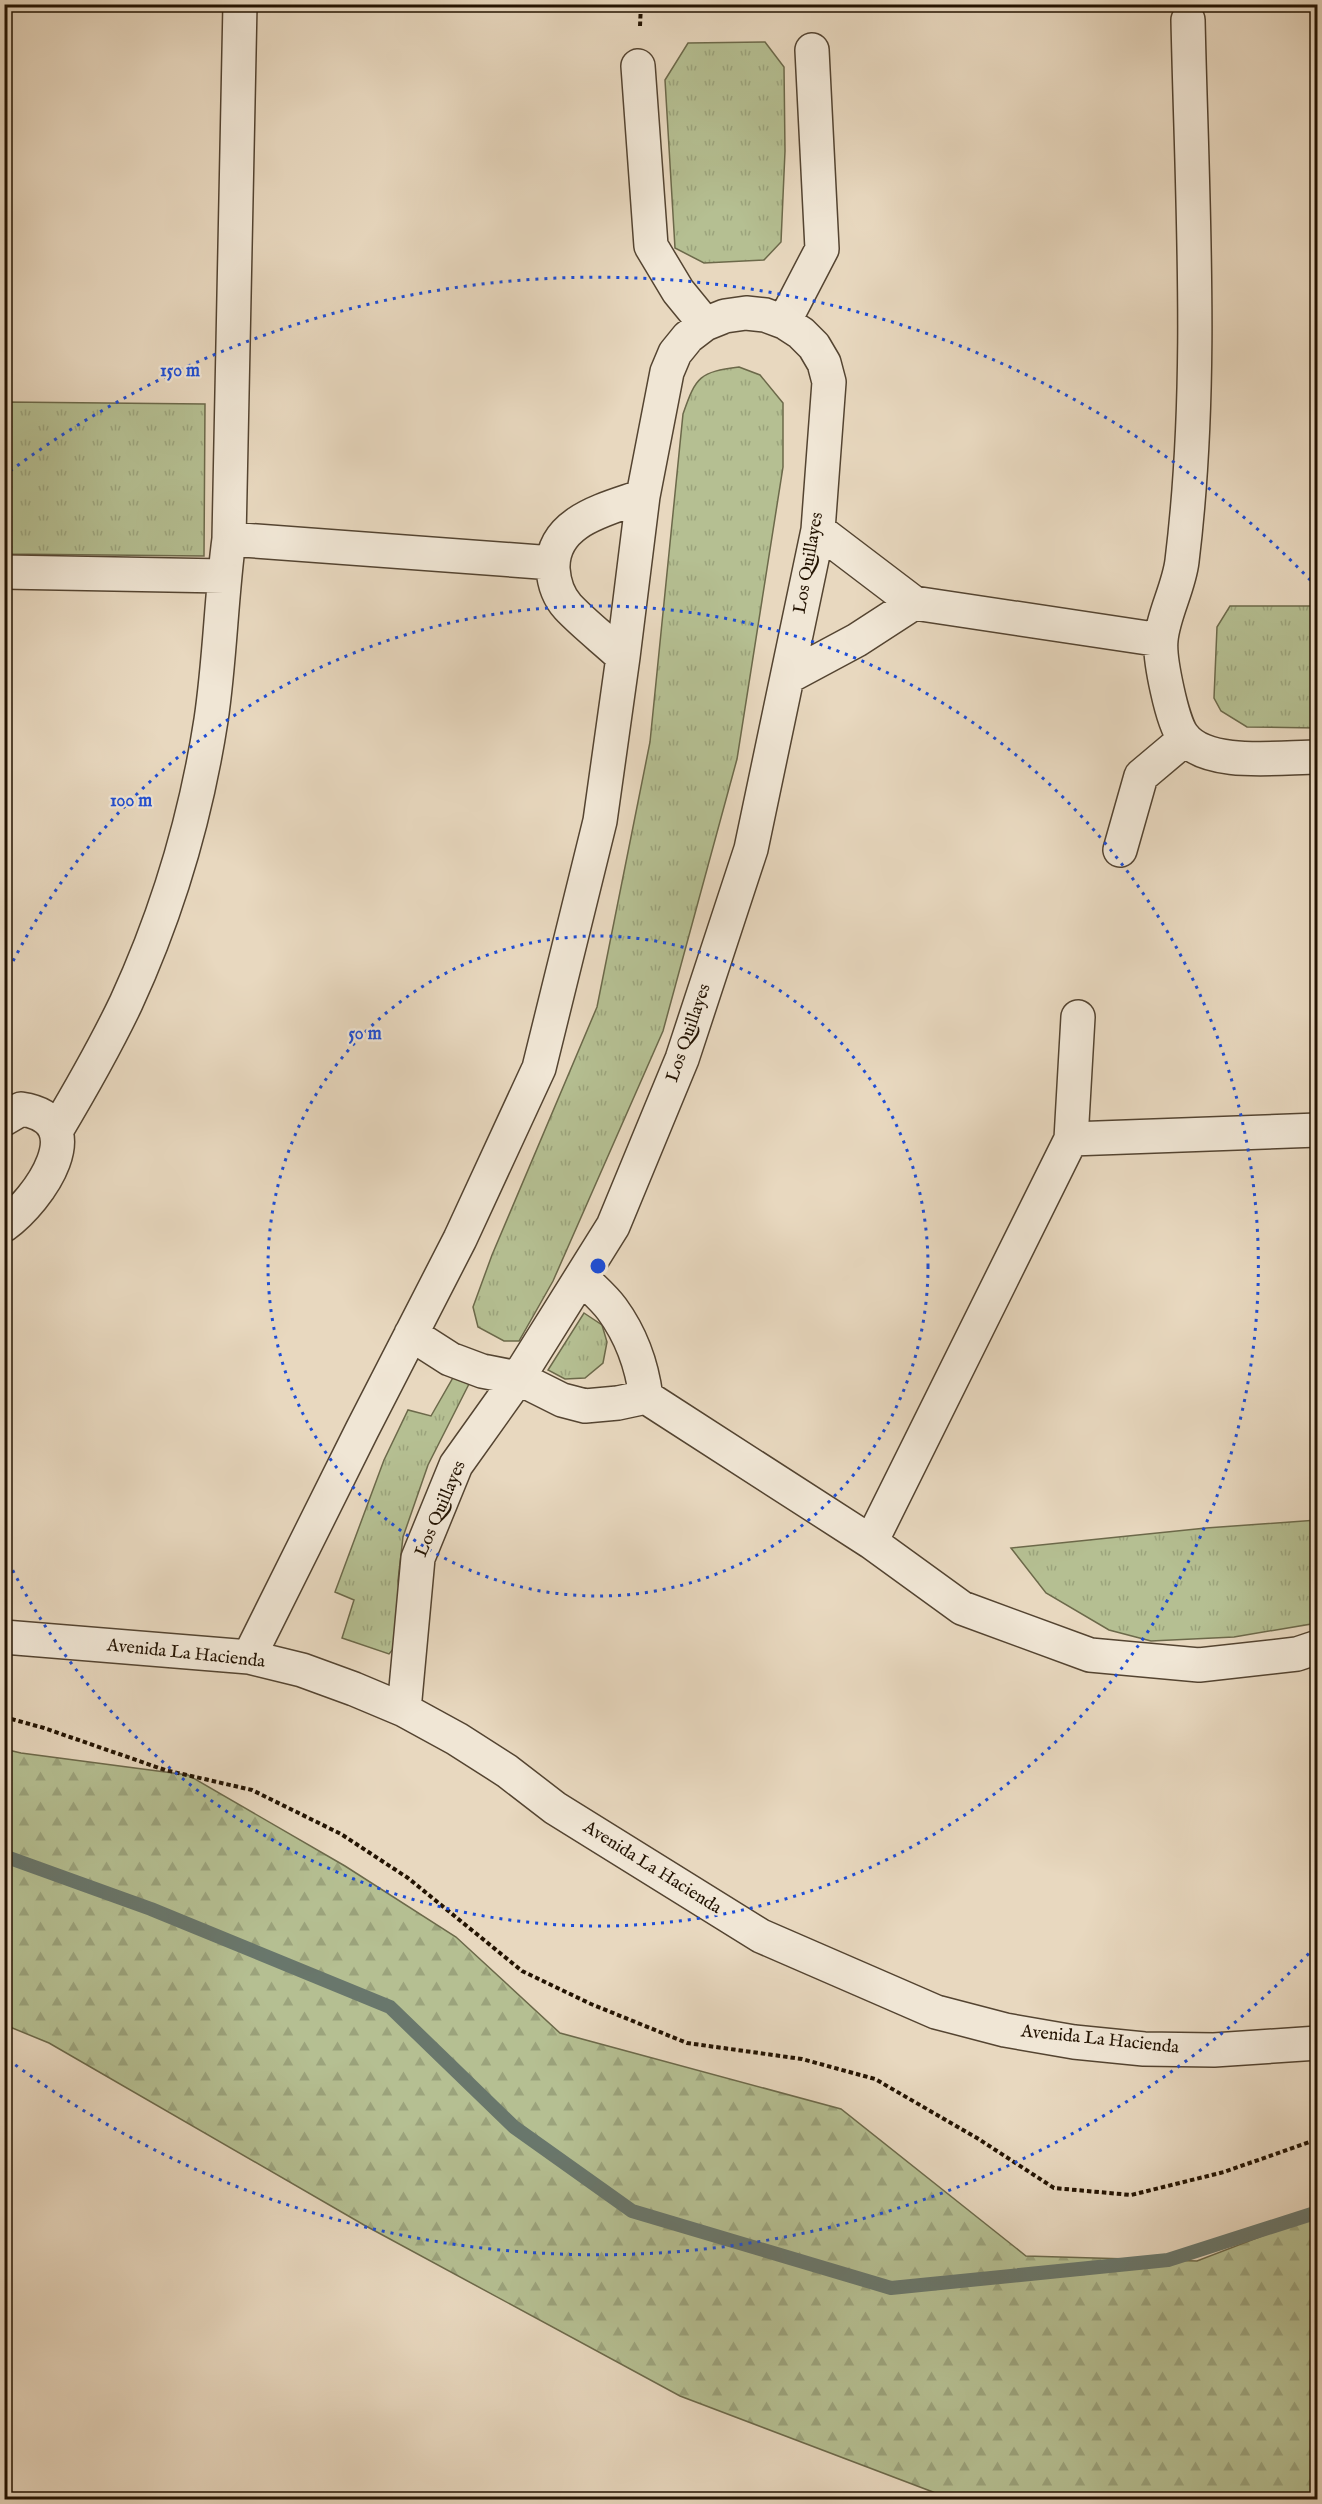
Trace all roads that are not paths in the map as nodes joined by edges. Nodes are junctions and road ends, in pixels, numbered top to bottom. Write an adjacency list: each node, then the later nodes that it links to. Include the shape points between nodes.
1 (240, 4): 9 (street)
2 (1188, 20): 14 (street, via 1194,316 1190,495 1180,572)
3 (812, 50): 5 (street, via 822,249)
4 (638, 66): 6 (street, via 651,246 678,291)
5 (784, 322): 6 (street, Los Quillayes, via 746,313); 8 (street, Los Quillayes, via 814,346 829,382)
6 (705, 324): 7 (street, Los Quillayes, via 675,353 667,372)
7 (643, 496): 10 (street, via 575,523 564,535); 15 (street, Los Quillayes)
8 (818, 530): 13 (street); 16 (street, Los Quillayes)
9 (229, 539): 10 (street); 12 (street)
10 (553, 563): 15 (street, via 558,594)
11 (4, 572): 12 (street)
12 (224, 576): 23 (street, via 211,722 178,865 155,935 126,1003)
13 (914, 603): 14 (street); 16 (street, via 857,640)
14 (1161, 640): 17 (street, via 1172,712)
15 (623, 657): 27 (street, Los Quillayes, via 600,821 538,1068 460,1239)
16 (788, 677): 26 (street, Los Quillayes, via 751,849 682,1059 613,1226)
17 (1185, 739): 18 (street, via 1210,755); 19 (street, via 1141,776)
18 (1317, 757)
19 (1120, 850)
20 (1078, 1017): 24 (street)
21 (4, 1119): 23 (street, via 21,1109 35,1112 48,1118)
22 (1317, 1130): 24 (street)
23 (56, 1131): 25 (street, via 58,1144 49,1172 27,1204)
24 (1071, 1139): 30 (street)
25 (4, 1225)
26 (582, 1278): 28 (street, Los Quillayes); 29 (street, via 612,1308 634,1348)
27 (411, 1334): 28 (street, via 450,1359); 33 (street, Los Quillayes)
28 (518, 1378): 29 (street, via 562,1400 585,1406); 34 (street, Los Quillayes, via 456,1465 418,1558)
29 (646, 1397): 30 (street)
30 (871, 1542): 32 (street, via 962,1608 1090,1655 1199,1665 1297,1654)
31 (4, 1637): 33 (street, Avenida La Hacienda)
32 (1317, 1647)
33 (249, 1657): 34 (street, Avenida La Hacienda, via 302,1670)
34 (404, 1710): 35 (street, Avenida La Hacienda, via 467,1745 555,1808 761,1936 936,2012 1005,2030 1144,2049 1214,2050)
35 (1317, 2043)

